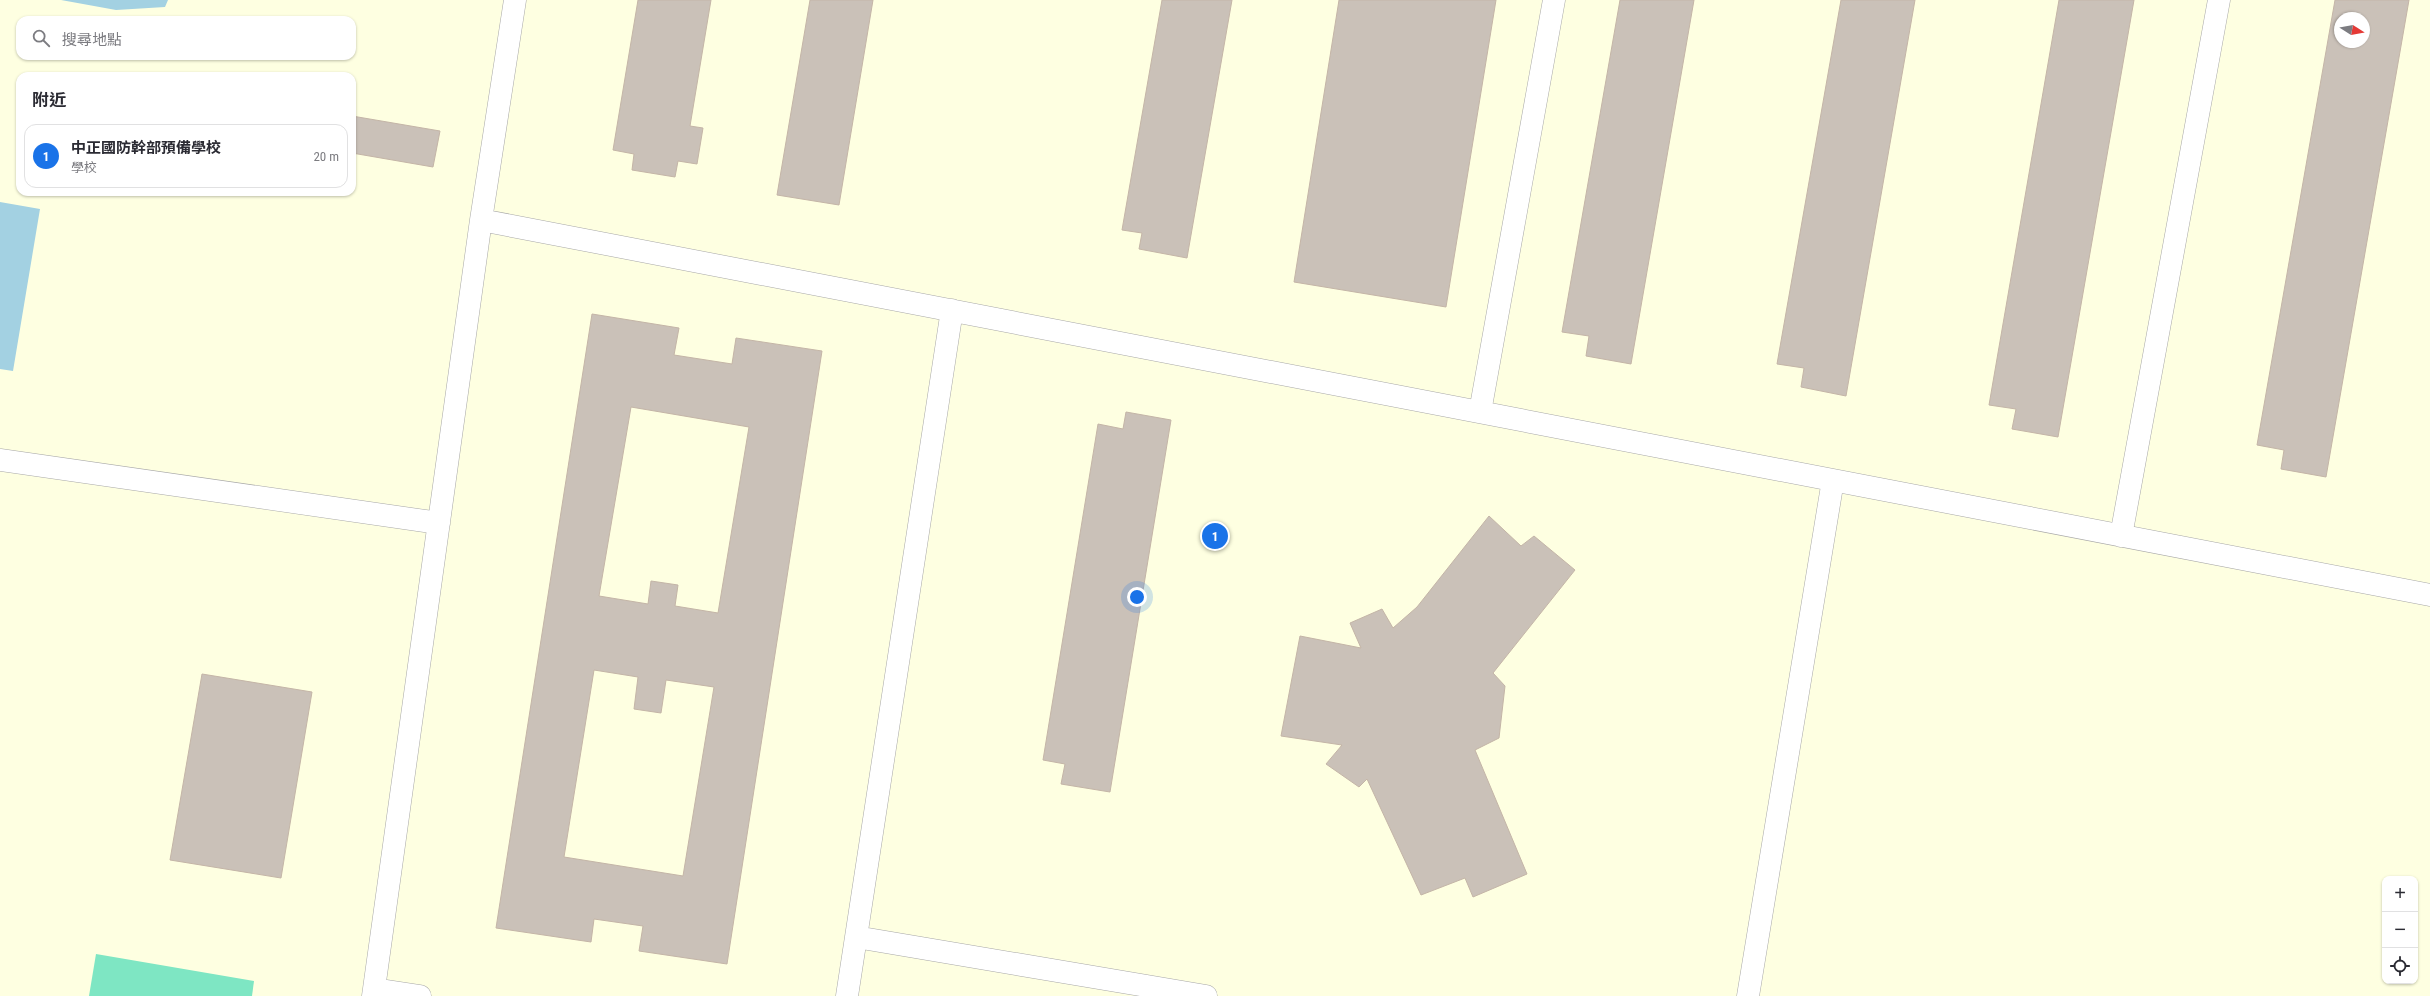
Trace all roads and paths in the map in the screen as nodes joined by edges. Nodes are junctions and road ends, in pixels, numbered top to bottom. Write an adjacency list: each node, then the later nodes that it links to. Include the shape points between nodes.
1 (515, 0): 4 (street)
2 (1554, 0): 6 (street)
3 (2219, 0): 10 (street)
4 (481, 220): 5 (street); 9 (street)
5 (952, 310): 6 (street); 12 (street)
6 (1480, 412): 8 (street)
7 (0, 460): 9 (street)
8 (1833, 480): 10 (street); 17 (street)
9 (439, 523): 13 (street)
10 (2121, 536): 11 (street)
11 (2430, 595)
12 (856, 937): 15 (street); 16 (street)
13 (374, 992): 14 (street)
14 (420, 996)
15 (848, 996)
16 (1206, 996)
17 (1748, 996)

